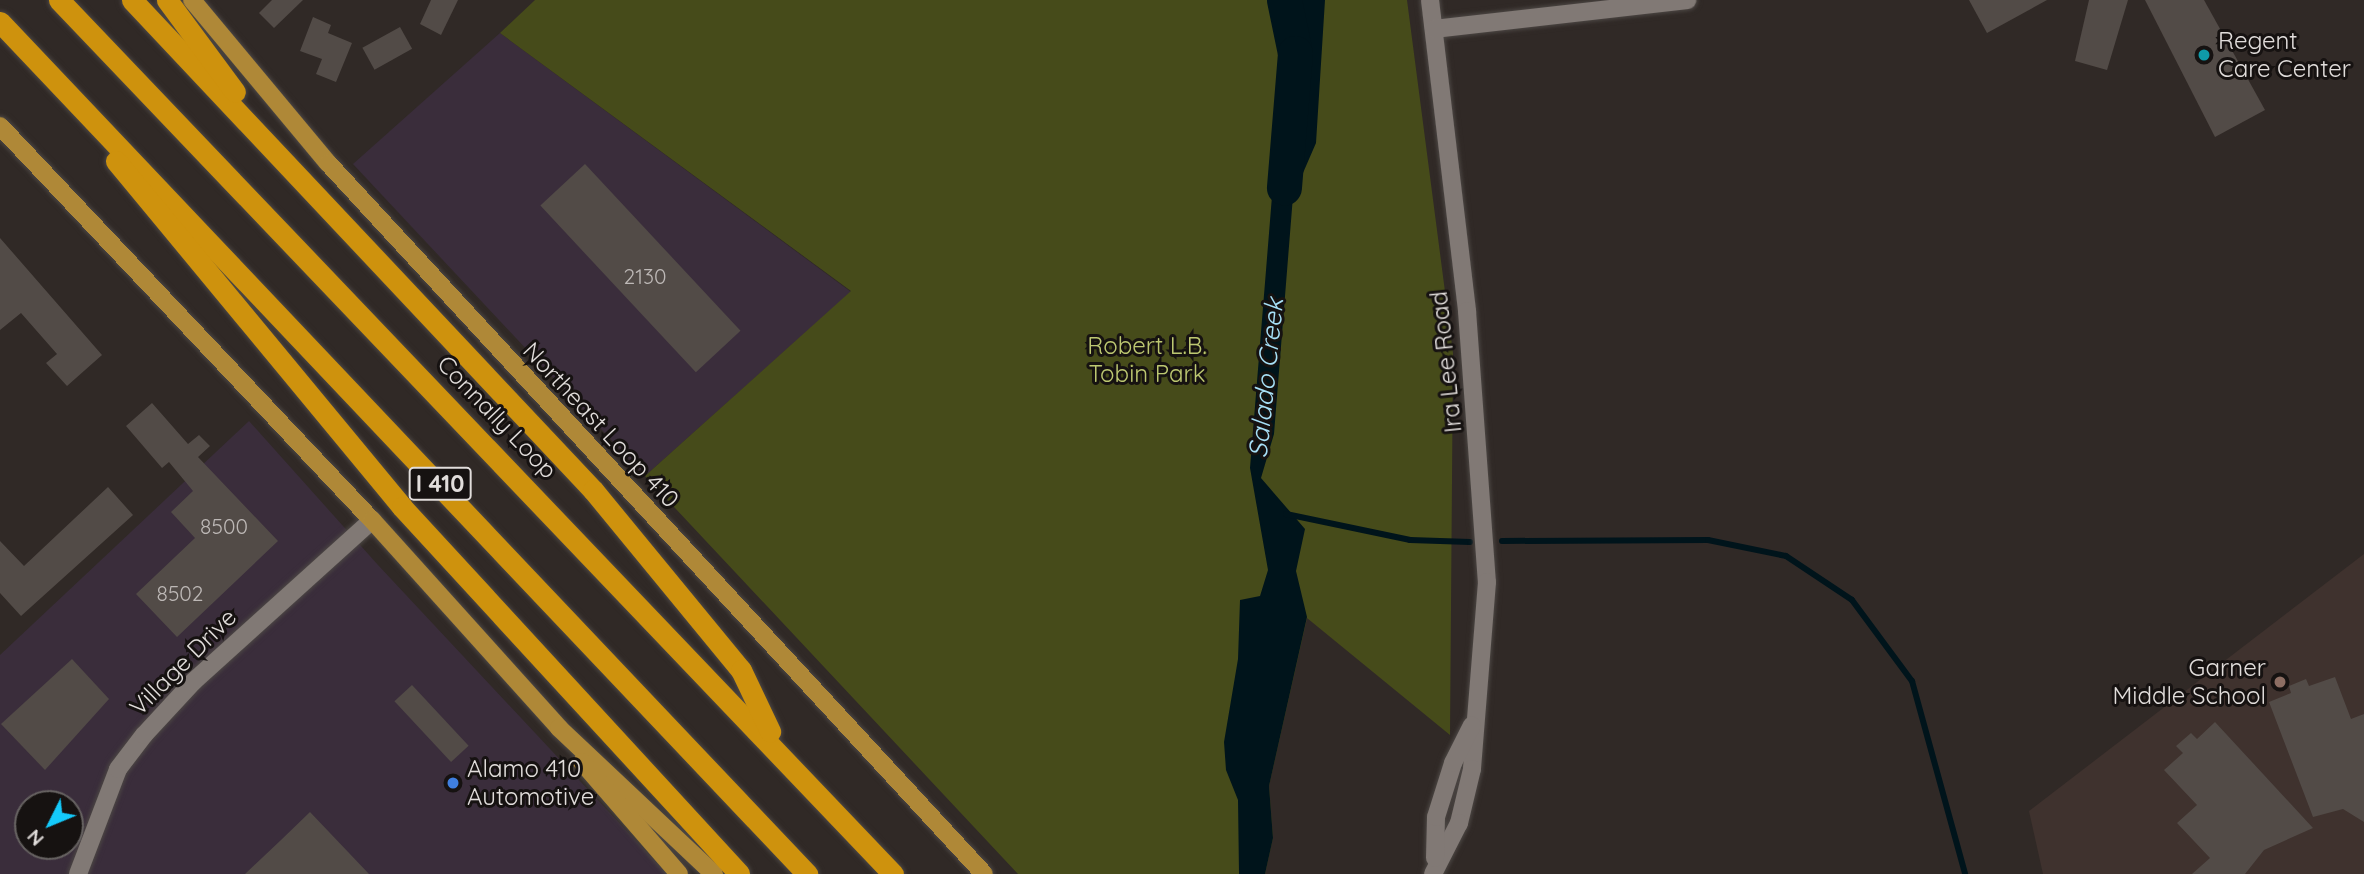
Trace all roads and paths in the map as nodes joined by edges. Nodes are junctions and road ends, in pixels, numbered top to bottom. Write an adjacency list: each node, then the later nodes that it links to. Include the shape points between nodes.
1 (59, 0): 14 (highway, Connally Loop / I 410)
2 (132, 0): 11 (highway)
3 (167, 0): 11 (highway)
4 (192, 0): 22 (main road, Northeast Loop 410, via 328,163)
5 (1430, 0): 8 (street, Ira Lee Road)
6 (1687, 0): 8 (street)
7 (0, 22): 9 (highway, I 410)
8 (1434, 29): 15 (street, Ira Lee Road, via 1467,311 1487,582 1484,667 1472,769 1459,823)
9 (70, 97): 19 (highway, via 132,183 323,416); 20 (highway, I 410)
10 (0, 126): 12 (main road)
11 (340, 221): 14 (highway, via 593,490 666,577 741,670)
12 (372, 520): 13 (main road); 16 (street, Village Drive, via 194,681 144,735 118,769)
13 (522, 685): 17 (main road); 18 (main road)
14 (779, 749): 21 (highway, Connally Loop / I 410)
15 (1434, 871)
16 (78, 874)
17 (679, 874)
18 (714, 874)
19 (739, 874)
20 (807, 874)
21 (892, 874)
22 (984, 874)

